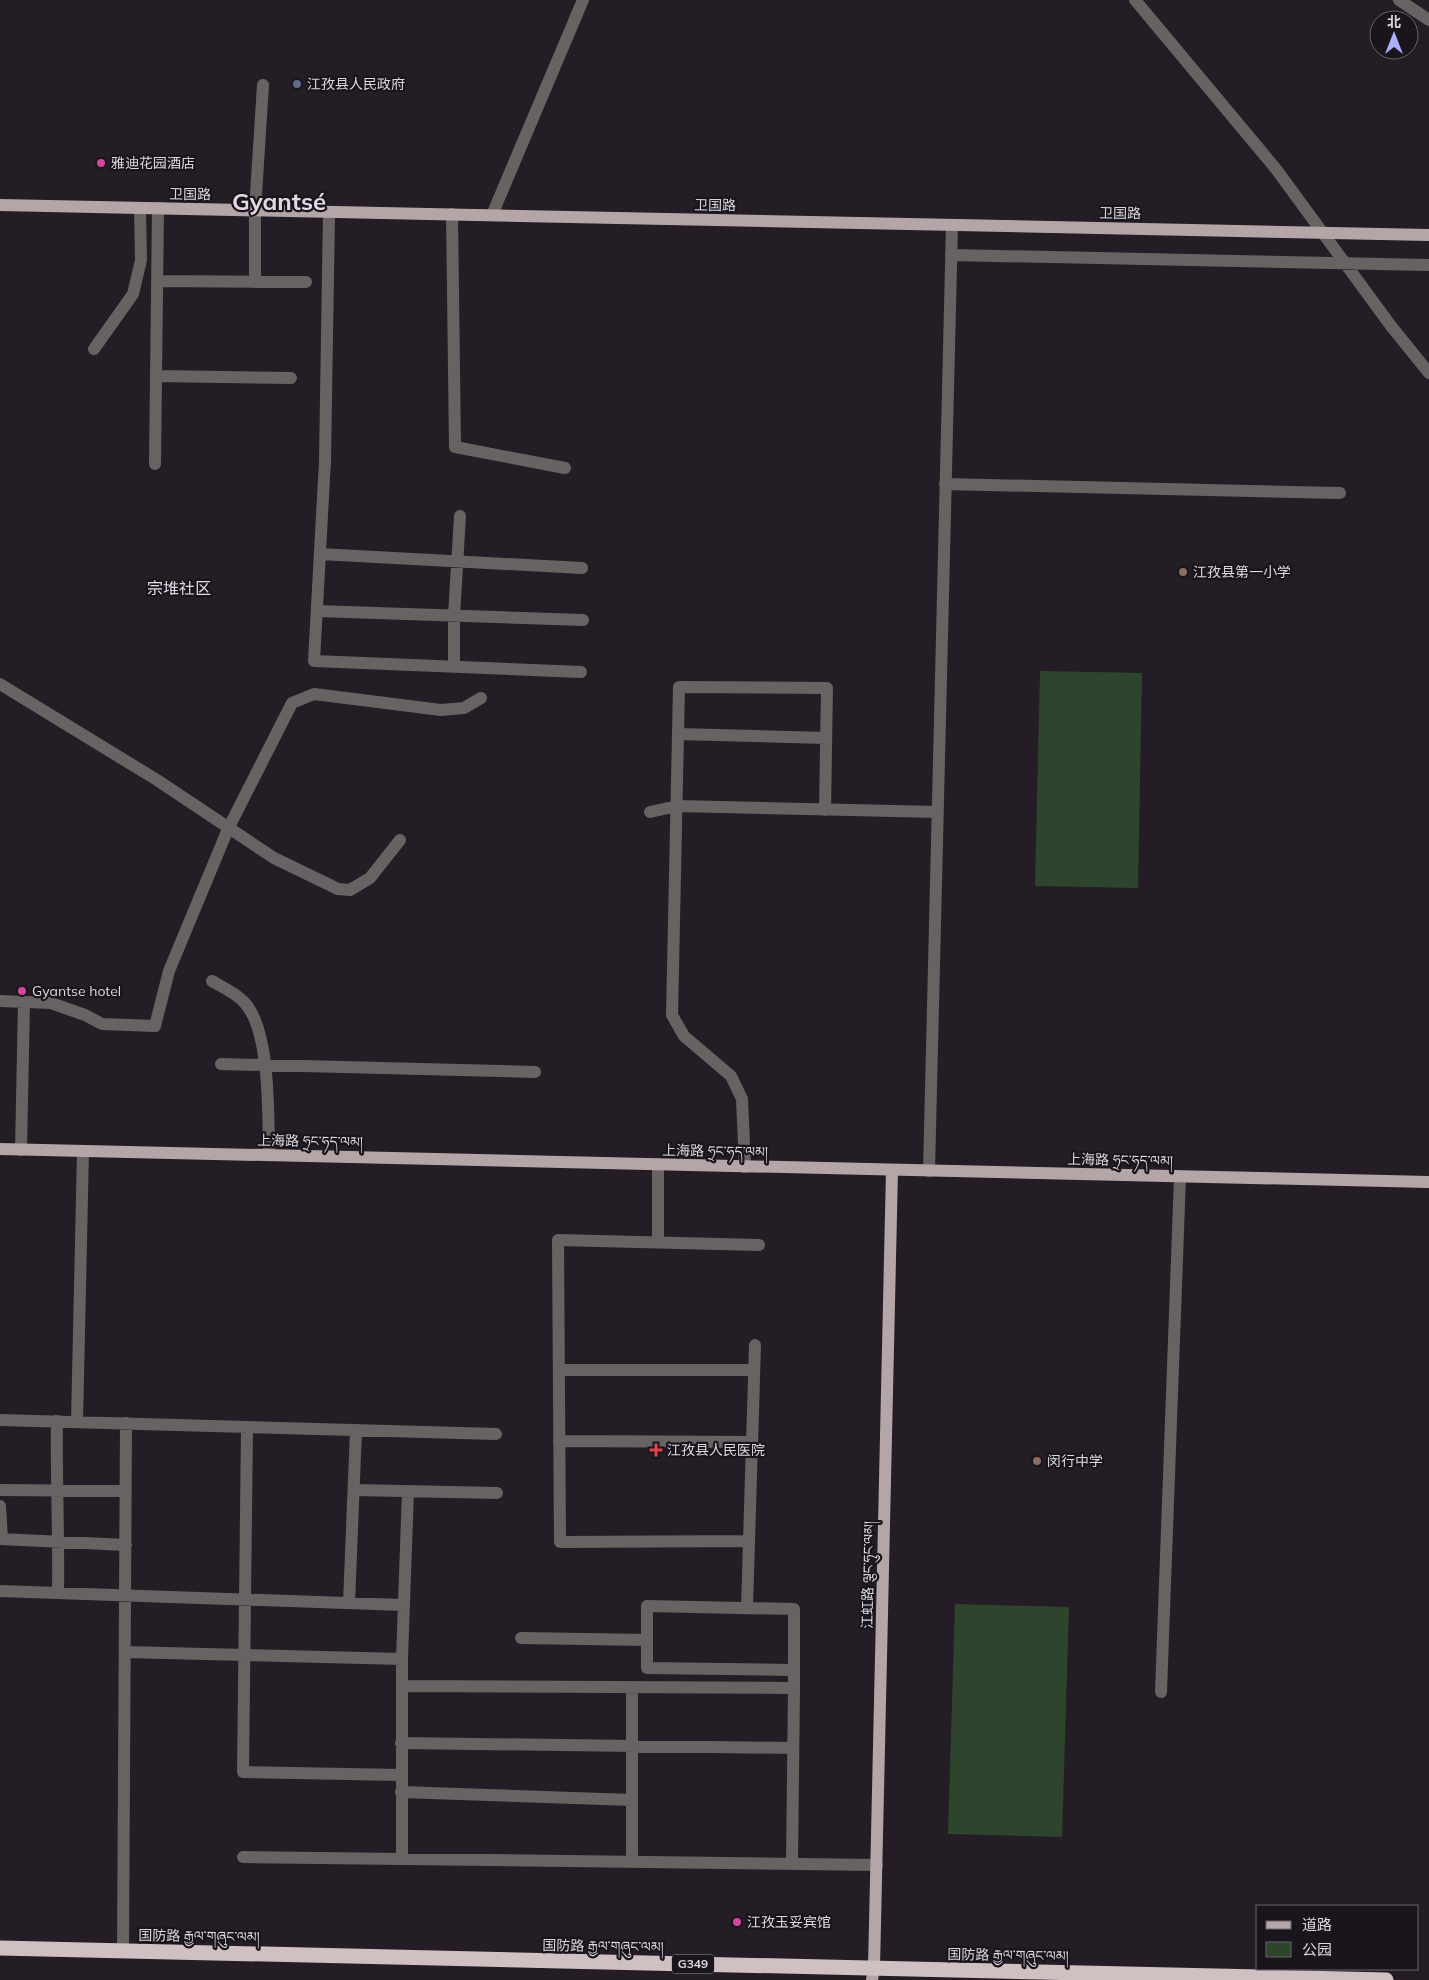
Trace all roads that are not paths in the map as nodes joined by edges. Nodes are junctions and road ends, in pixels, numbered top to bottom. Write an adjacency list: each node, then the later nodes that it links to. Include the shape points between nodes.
1 (583, 0): 12 (street)
2 (1135, 0): 14 (street, via 1276,169)
3 (1399, 0): 4 (street)
4 (1429, 20)
5 (263, 85): 9 (street)
6 (0, 205): 7 (main road, 卫国路)
7 (140, 208): 8 (main road, 卫国路); 22 (street, via 141,260 133,294)
8 (158, 208): 9 (main road, 卫国路); 19 (street)
9 (255, 210): 10 (main road, 卫国路); 20 (street)
10 (329, 212): 11 (main road, 卫国路); 31 (street, via 325,461)
11 (452, 214): 12 (main road, 卫国路); 27 (street, via 455,446)
12 (492, 215): 13 (main road, 卫国路)
13 (952, 225): 14 (main road, 卫国路); 16 (street)
14 (1323, 233): 15 (main road, 卫国路); 17 (street)
15 (1429, 235)
16 (951, 254): 17 (street); 28 (street)
17 (1345, 263): 18 (street); 23 (street)
18 (1429, 265)
19 (157, 281): 20 (street); 24 (street)
20 (255, 282): 21 (street)
21 (306, 282)
22 (94, 349)
23 (1429, 373)
24 (156, 376): 25 (street); 26 (street)
25 (291, 378)
26 (155, 464)
27 (565, 468)
28 (945, 484): 29 (street); 46 (street)
29 (1340, 493)
30 (460, 516): 32 (street)
31 (320, 554): 32 (street); 34 (street)
32 (457, 561): 33 (street); 35 (street)
33 (582, 568)
34 (316, 611): 35 (street); 37 (street, via 314,660)
35 (454, 616): 36 (street); 37 (street)
36 (583, 620)
37 (454, 666): 38 (street)
38 (580, 672)
39 (0, 684): 47 (street, via 157,780)
40 (481, 698): 47 (street, via 464,708 441,710 314,694 292,703)
41 (678, 734): 42 (street); 42 (street, via 679,687 827,688); 43 (street)
42 (826, 738): 44 (street)
43 (676, 806): 44 (street); 45 (street); 60 (street, via 672,1015 684,1036 731,1076 742,1099)
44 (825, 810): 46 (street)
45 (650, 812)
46 (938, 812): 62 (street)
47 (228, 829): 48 (street, via 274,858 338,890 350,890 370,878); 51 (street, via 169,971 155,1026 102,1024 51,1003)
48 (400, 840)
49 (212, 981): 53 (street, via 244,1001 253,1015)
50 (0, 1001): 51 (street)
51 (24, 1002): 56 (street)
52 (220, 1064): 53 (street)
53 (266, 1065): 54 (street); 58 (street)
54 (535, 1072)
55 (0, 1149): 56 (main road, 上海路 ཧྲང་ཧད་ལམ།)
56 (21, 1150): 57 (main road, 上海路 ཧྲང་ཧད་ལམ།)
57 (83, 1151): 58 (main road, 上海路 ཧྲང་ཧད་ལམ།); 72 (street)
58 (269, 1155): 59 (main road, 上海路 ཧྲང་ཧད་ལམ།)
59 (658, 1164): 60 (main road, 上海路 ཧྲང་ཧད་ལམ།); 65 (street)
60 (746, 1167): 61 (main road, 上海路 ཧྲང་ཧད་ལམ།)
61 (892, 1170): 62 (main road, 上海路 ཧྲང་ཧད་ལམ།); 117 (main road, 江虹路 ལྕང་ཧུང་ལམ།)
62 (929, 1171): 63 (main road, 上海路 ཧྲང་ཧད་ལམ།)
63 (1180, 1177): 64 (main road, 上海路 ཧྲང་ཧད་ལམ།); 106 (street)
64 (1429, 1182)
65 (658, 1242): 66 (street); 68 (street, via 558,1240)
66 (759, 1245)
67 (755, 1345): 69 (street)
68 (559, 1370): 69 (street); 77 (street)
69 (754, 1370): 78 (street)
70 (0, 1420): 71 (street)
71 (57, 1421): 72 (street); 80 (street)
72 (77, 1422): 73 (street)
73 (126, 1423): 74 (street); 82 (street)
74 (247, 1426): 75 (street); 93 (street)
75 (356, 1430): 76 (street); 81 (street)
76 (496, 1434)
77 (559, 1441): 78 (street); 87 (street, via 560,1542)
78 (752, 1442): 87 (street)
79 (0, 1490): 80 (street)
80 (56, 1490): 82 (street); 88 (street)
81 (354, 1490): 83 (street); 94 (street)
82 (126, 1491): 89 (street)
83 (408, 1491): 84 (street); 95 (street)
84 (497, 1493)
85 (0, 1506): 86 (street)
86 (1, 1539): 88 (street)
87 (749, 1541): 96 (street)
88 (59, 1542): 89 (street); 91 (street)
89 (126, 1545): 92 (street)
90 (0, 1591): 91 (street)
91 (58, 1592): 92 (street)
92 (125, 1595): 93 (street); 99 (street)
93 (244, 1599): 94 (street); 100 (street)
94 (349, 1603): 95 (street)
95 (403, 1605): 101 (street)
96 (748, 1608): 98 (street, via 648,1606); 102 (street, via 794,1609)
97 (521, 1638): 98 (street)
98 (647, 1640): 102 (street, via 646,1668)
99 (125, 1652): 100 (street); 119 (street)
100 (243, 1654): 101 (street); 110 (street, via 243,1772)
101 (402, 1659): 103 (street)
102 (793, 1670): 105 (street)
103 (402, 1686): 104 (street); 107 (street)
104 (632, 1687): 105 (street); 108 (street)
105 (794, 1688): 109 (street)
106 (1161, 1692)
107 (401, 1744): 108 (street); 110 (street)
108 (632, 1746): 109 (street); 112 (street)
109 (793, 1748): 116 (street)
110 (401, 1775): 111 (street)
111 (401, 1792): 112 (street); 114 (street)
112 (632, 1800): 115 (street)
113 (243, 1857): 114 (street)
114 (402, 1859): 115 (street)
115 (632, 1862): 116 (street)
116 (792, 1863): 117 (street)
117 (877, 1865): 120 (main road, 江虹路 ལྕང་ཧུང་ལམ།)
118 (0, 1948): 119 (highway, 国防路 རྒྱལ་གཞུང་ལམ། / G349)
119 (123, 1951): 120 (highway, 国防路 རྒྱལ་གཞུང་ལམ། / G349)
120 (873, 1974): 121 (highway, 国防路 རྒྱལ་གཞུང་ལམ། / G349)
121 (1386, 1980)

